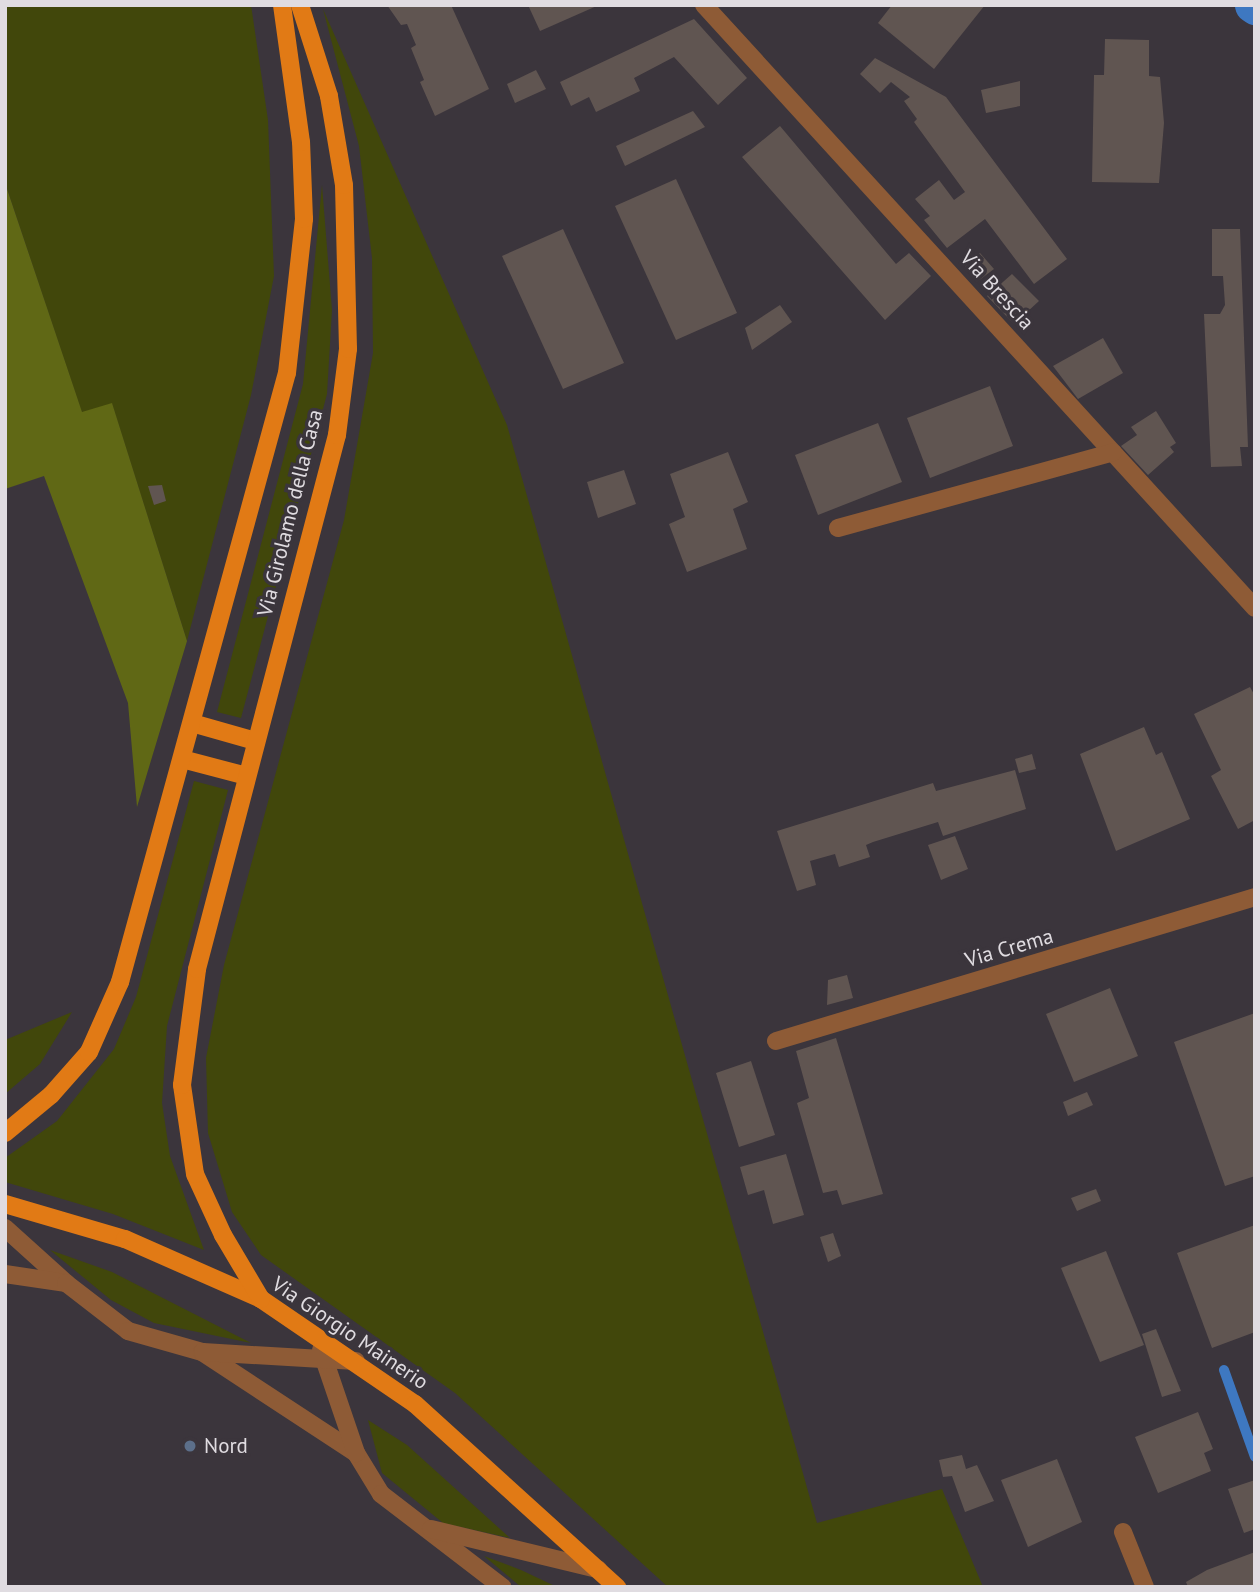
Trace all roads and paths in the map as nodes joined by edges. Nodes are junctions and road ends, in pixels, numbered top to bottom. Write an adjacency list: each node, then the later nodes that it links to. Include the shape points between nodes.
1 (282, 5): 7 (main road, Via Girolamo della Casa, via 300,142 304,219 298,306 287,373)
2 (300, 5): 8 (main road, Via Girolamo della Casa, via 329,96 344,185 348,349 337,435)
3 (704, 5): 4 (street, Via Brescia)
4 (1113, 452): 5 (street); 6 (street, Via Brescia)
5 (838, 528)
6 (1255, 608)
7 (192, 723): 8 (main road); 9 (main road, Via Girolamo della Casa)
8 (255, 741): 10 (main road, Via Girolamo della Casa)
9 (182, 759): 10 (main road); 13 (main road, Via Girolamo della Casa, via 120,982 89,1052 51,1095)
10 (247, 776): 18 (main road, Via Girolamo della Casa, via 197,969 183,1084 195,1174 223,1235)
11 (1255, 897): 12 (street, Via Crema)
12 (776, 1041)
13 (5, 1133)
14 (5, 1204): 18 (main road, Via Giorgio Mainerio, via 125,1239)
15 (5, 1228): 17 (street)
16 (5, 1275): 17 (street)
17 (66, 1283): 20 (street, via 128,1331)
18 (261, 1299): 19 (main road, Via Giorgio Mainerio)
19 (313, 1332): 21 (street); 22 (main road, Via Giorgio Mainerio)
20 (202, 1352): 21 (street); 23 (street)
21 (324, 1359): 22 (street); 23 (street)
22 (356, 1361): 26 (main road, Via Giorgio Mainerio, via 467,1447)
23 (356, 1453): 24 (street, via 381,1494)
24 (425, 1528): 26 (street); 27 (street)
25 (1123, 1532): 30 (street)
26 (598, 1569): 28 (main road); 29 (main road, Via Giorgio Mainerio)
27 (502, 1587)
28 (606, 1587)
29 (617, 1587)
30 (1145, 1587)

